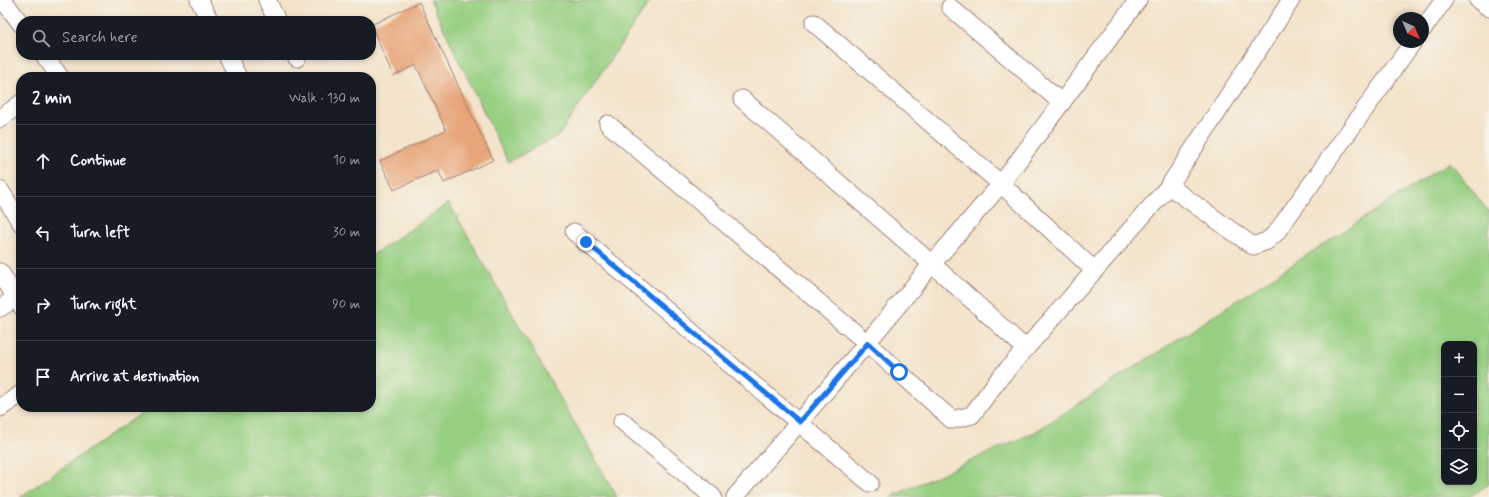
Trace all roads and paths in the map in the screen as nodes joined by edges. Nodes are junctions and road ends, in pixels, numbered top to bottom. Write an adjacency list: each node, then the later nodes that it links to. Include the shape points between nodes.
1 (3, 0): 12 (street)
2 (199, 0): 10 (street)
3 (267, 0): 11 (street)
4 (1138, 0): 21 (street)
5 (1291, 0): 26 (street)
6 (1444, 0): 13 (street)
7 (1478, 0): 9 (street)
8 (950, 7): 21 (street)
9 (1489, 8)
10 (207, 16)
11 (275, 16)
12 (16, 17)
13 (1429, 21)
14 (814, 23): 25 (street)
15 (1409, 48): 26 (street, via 1276,233 1267,241 1253,246)
16 (47, 60): 18 (street)
17 (230, 60): 19 (street)
18 (55, 72)
19 (236, 72)
20 (742, 99): 30 (street)
21 (1062, 104): 25 (street)
22 (16, 107): 23 (street)
23 (0, 119)
24 (608, 124): 36 (street)
25 (1001, 184): 30 (street); 31 (street)
26 (1169, 186): 31 (street)
27 (0, 190): 28 (street)
28 (16, 215)
29 (574, 232): 41 (street)
30 (932, 264): 36 (street); 37 (street)
31 (1094, 270): 37 (street)
32 (0, 272): 33 (street)
33 (16, 299)
34 (16, 303): 35 (street)
35 (0, 308)
36 (868, 343): 37 (street, via 952,420 972,415 998,380); 41 (street)
37 (1026, 349)
38 (16, 397): 39 (street)
39 (0, 408)
40 (622, 421): 43 (street)
41 (800, 422): 42 (street); 44 (street)
42 (870, 483)
43 (712, 497)
44 (735, 497)

